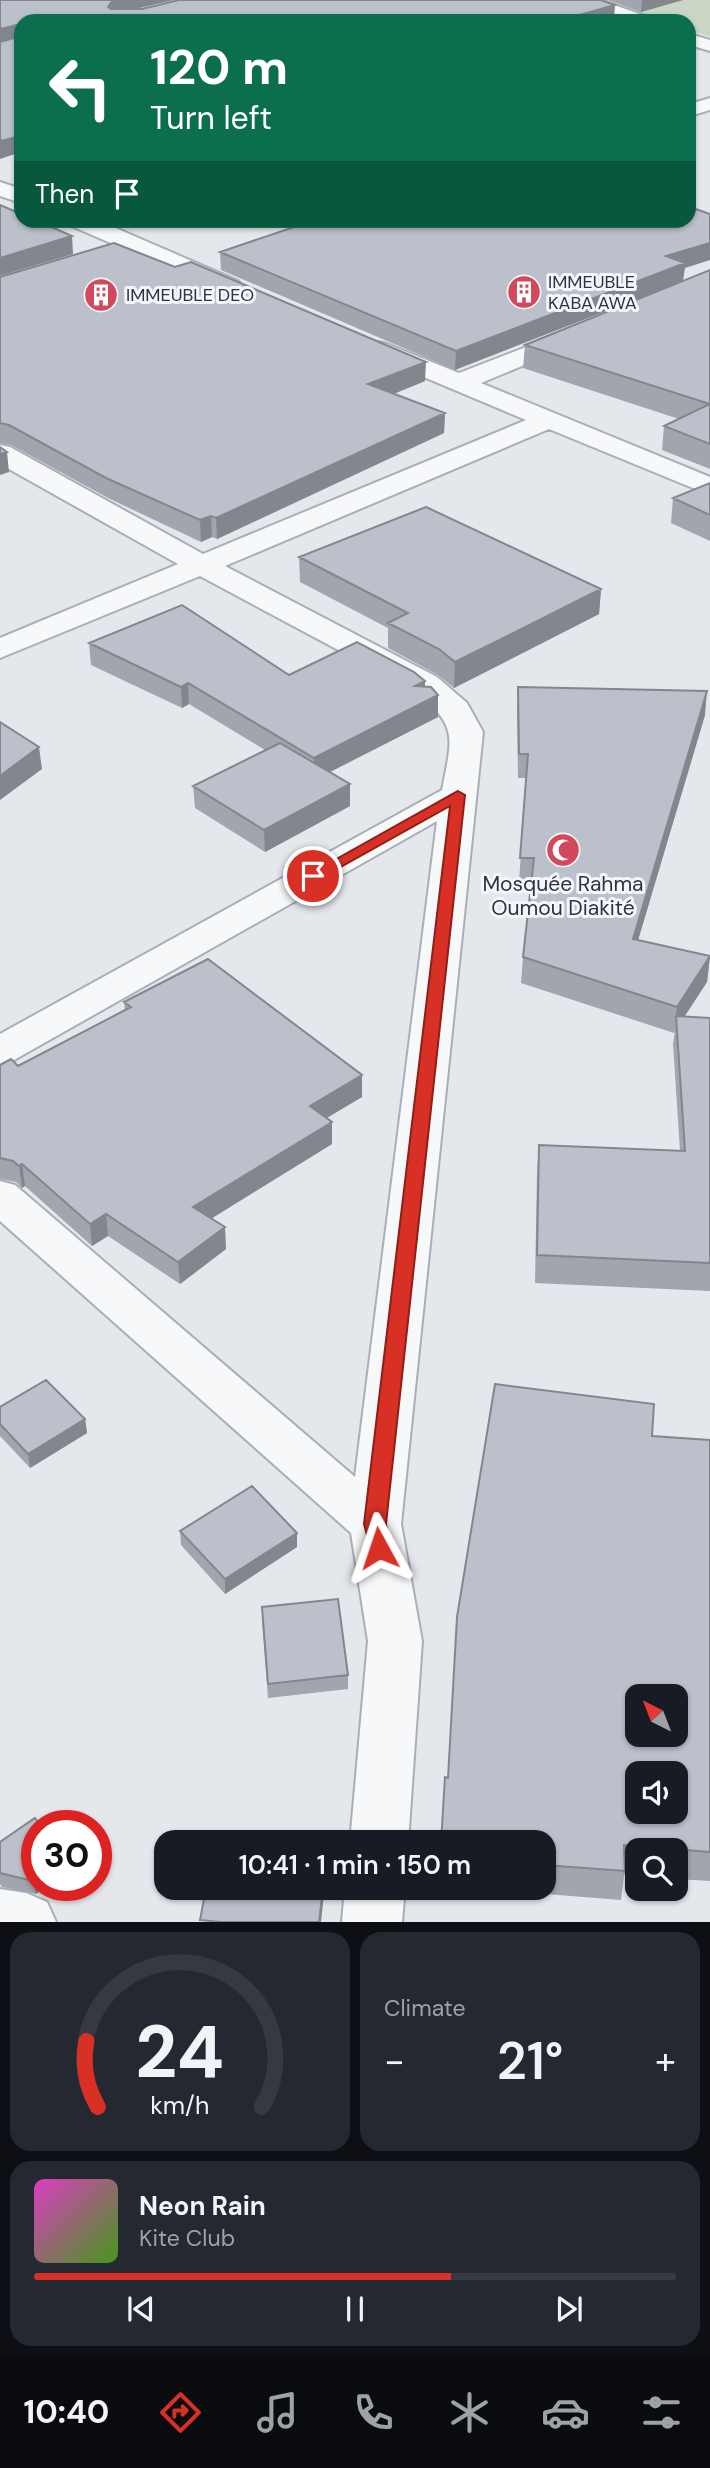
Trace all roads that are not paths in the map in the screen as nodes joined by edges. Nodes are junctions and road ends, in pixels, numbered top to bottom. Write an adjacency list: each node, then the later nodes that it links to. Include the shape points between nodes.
1 (584, 0): 2 (street)
2 (623, 14)
3 (95, 228): 4 (street)
4 (134, 245): 6 (street); 7 (street)
5 (223, 254): 7 (street)
6 (98, 256)
7 (187, 268): 8 (street)
8 (249, 294)
9 (597, 327): 11 (street)
10 (360, 341): 11 (street)
11 (458, 383): 12 (street)
12 (546, 421): 14 (street); 15 (street)
13 (0, 453): 15 (street)
14 (710, 487)
15 (201, 565): 16 (street); 17 (street, via 426,684 450,702 466,723 467,746)
16 (0, 649)
17 (458, 795): 18 (street); 20 (street)
18 (0, 1051)
19 (0, 1196): 20 (street)
20 (375, 1524): 21 (street, via 395,1641)
21 (380, 1830)
22 (374, 1900): 25 (street)
23 (0, 1918): 24 (street)
24 (26, 1922)
25 (372, 1922)

